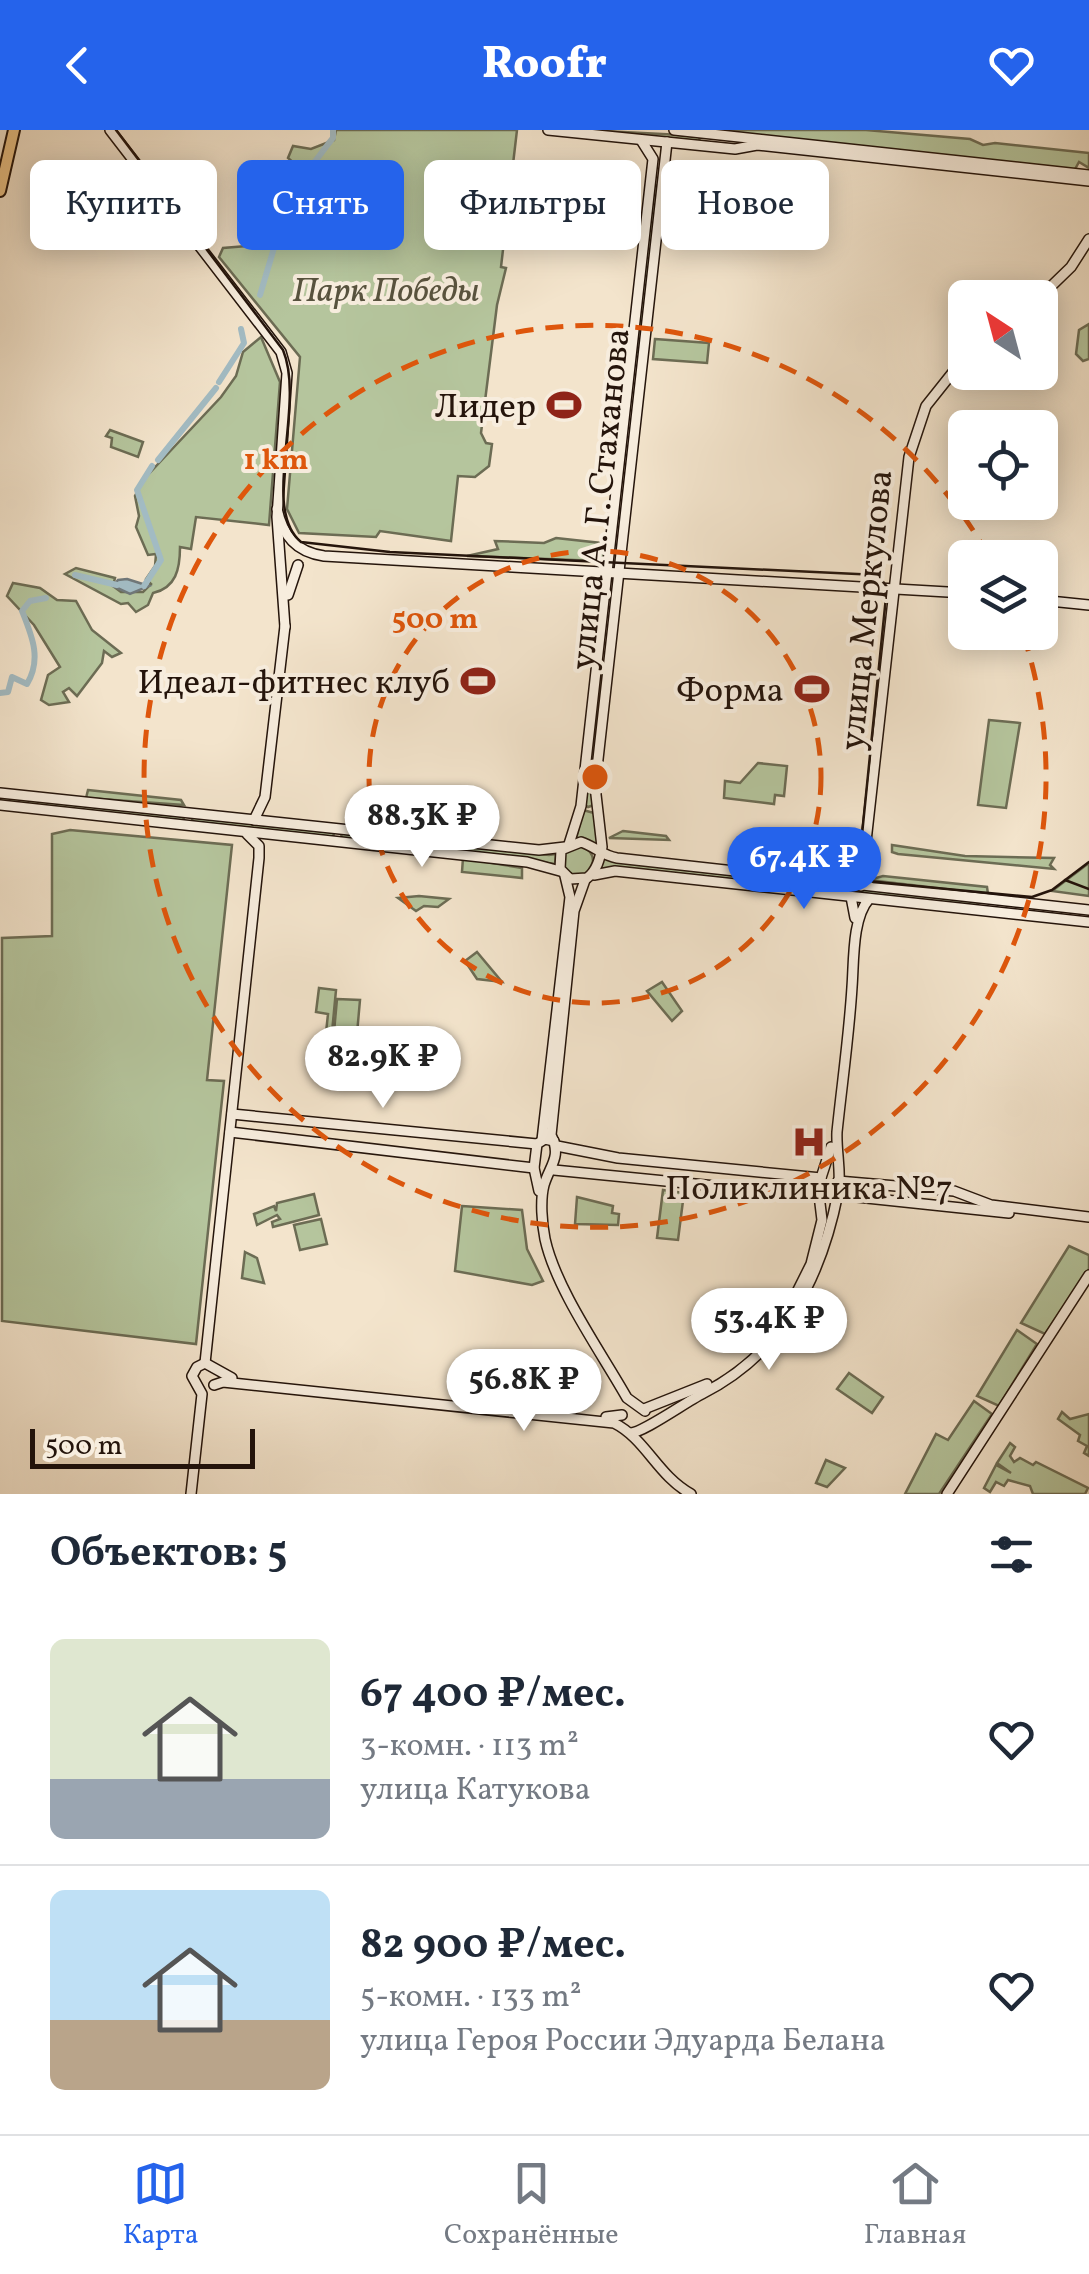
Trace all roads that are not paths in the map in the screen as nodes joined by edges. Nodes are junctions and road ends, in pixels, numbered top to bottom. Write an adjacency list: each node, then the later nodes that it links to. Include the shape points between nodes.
1 (12, 130): 9 (main road); 12 (main road)
2 (110, 130): 19 (main road, via 280,352 287,408)
3 (548, 130): 6 (main road)
4 (674, 130): 5 (main road)
5 (715, 134): 8 (main road, via 721,142); 10 (main road)
6 (641, 140): 7 (main road); 11 (main road, улица А. Г. Стаханова, via 652,151)
7 (667, 142): 8 (main road); 11 (main road, улица А. Г. Стаханова)
8 (715, 147): 10 (main road)
9 (0, 170)
10 (1089, 178)
11 (656, 184): 15 (main road, улица А. Г. Стаханова)
12 (0, 191)
13 (1089, 239): 14 (main road)
14 (1058, 280)
15 (638, 348): 17 (main road, улица А. Г. Стаханова); 18 (main road, улица А. Г. Стаханова)
16 (948, 376): 29 (main road, улица Меркулова, via 914,436)
17 (616, 496): 18 (main road); 20 (main road, улица А. Г. Стаханова)
18 (628, 496): 21 (main road, улица А. Г. Стаханова)
19 (277, 509): 22 (main road); 23 (main road)
20 (613, 526): 21 (main road, via 617,532); 27 (main road, улица А. Г. Стаханова)
21 (625, 527): 28 (main road, улица А. Г. Стаханова)
22 (296, 546): 23 (main road, via 284,540); 24 (main road); 26 (main road, via 304,556)
23 (279, 548): 25 (main road)
24 (324, 556): 26 (main road); 27 (main road)
25 (281, 562): 26 (main road, via 287,570); 33 (main road)
26 (298, 565): 33 (main road)
27 (608, 570): 28 (main road); 34 (main road, улица А. Г. Стаханова)
28 (620, 571): 29 (main road); 35 (main road, улица А. Г. Стаханова)
29 (895, 586): 30 (main road); 55 (main road, улица Меркулова)
30 (948, 591)
31 (1058, 602): 32 (main road)
32 (1089, 605)
33 (284, 627): 37 (main road)
34 (596, 670): 35 (main road); 40 (main road, улица А. Г. Стаханова)
35 (608, 672): 39 (main road, улица А. Г. Стаханова)
36 (0, 793): 41 (main road)
37 (265, 796): 42 (main road); 43 (main road, via 268,813)
38 (0, 805): 41 (main road)
39 (598, 805): 40 (main road); 49 (main road, улица А. Г. Стаханова)
40 (581, 806): 48 (main road, улица А. Г. Стаханова)
41 (190, 819): 42 (main road); 45 (main road)
42 (254, 820): 43 (main road)
43 (279, 822): 44 (main road)
44 (335, 828): 47 (main road); 48 (main road, via 539,850)
45 (238, 830): 46 (main road); 50 (main road, via 254,838)
46 (268, 834): 47 (main road); 50 (main road)
47 (332, 840): 51 (main road, via 541,864)
48 (567, 845): 49 (main road, via 581,842); 51 (main road, via 558,860)
49 (600, 852): 52 (main road); 53 (main road)
50 (259, 858): 62 (main road)
51 (563, 874): 53 (main road); 64 (main road, via 570,897)
52 (762, 875): 54 (main road); 55 (main road)
53 (589, 877): 54 (main road, via 615,871); 65 (main road, via 574,912)
54 (759, 886): 56 (main road)
55 (862, 886): 58 (main road)
56 (851, 897): 57 (main road); 68 (main road, via 856,911)
57 (869, 898): 59 (main road); 69 (main road, via 860,918)
58 (980, 898): 59 (main road); 60 (main road)
59 (976, 910): 61 (main road)
60 (1089, 910)
61 (1089, 922)
62 (232, 1114): 63 (main road); 64 (main road)
63 (230, 1132): 66 (main road); 76 (main road)
64 (539, 1143): 65 (main road); 66 (main road)
65 (555, 1144): 67 (main road); 68 (main road, via 618,1158)
66 (535, 1171): 67 (main road); 80 (main road, via 543,1249)
67 (552, 1172): 72 (main road); 79 (main road, via 544,1186 546,1242 627,1398)
68 (823, 1175): 69 (main road); 72 (main road)
69 (838, 1178): 70 (main road); 71 (main road)
70 (971, 1196): 73 (main road); 74 (main road, via 991,1205)
71 (836, 1199): 72 (main road); 73 (main road); 81 (main road, via 814,1275 772,1342 732,1377)
72 (820, 1200): 79 (main road, via 811,1264 767,1339 719,1378)
73 (968, 1208): 74 (main road)
74 (1089, 1219)
75 (1089, 1275): 86 (main road)
76 (206, 1364): 77 (main road); 78 (main road, via 193,1371 193,1381)
77 (218, 1373): 78 (main road); 80 (main road, via 386,1396 607,1418)
78 (208, 1387): 82 (main road, via 250,1384); 83 (main road)
79 (641, 1408): 80 (main road); 81 (main road)
80 (623, 1414): 82 (main road)
81 (647, 1427): 82 (main road); 85 (main road, via 658,1462)
82 (626, 1430): 84 (main road, via 663,1474)
83 (192, 1494)
84 (691, 1494)
85 (702, 1494)
86 (946, 1494)

